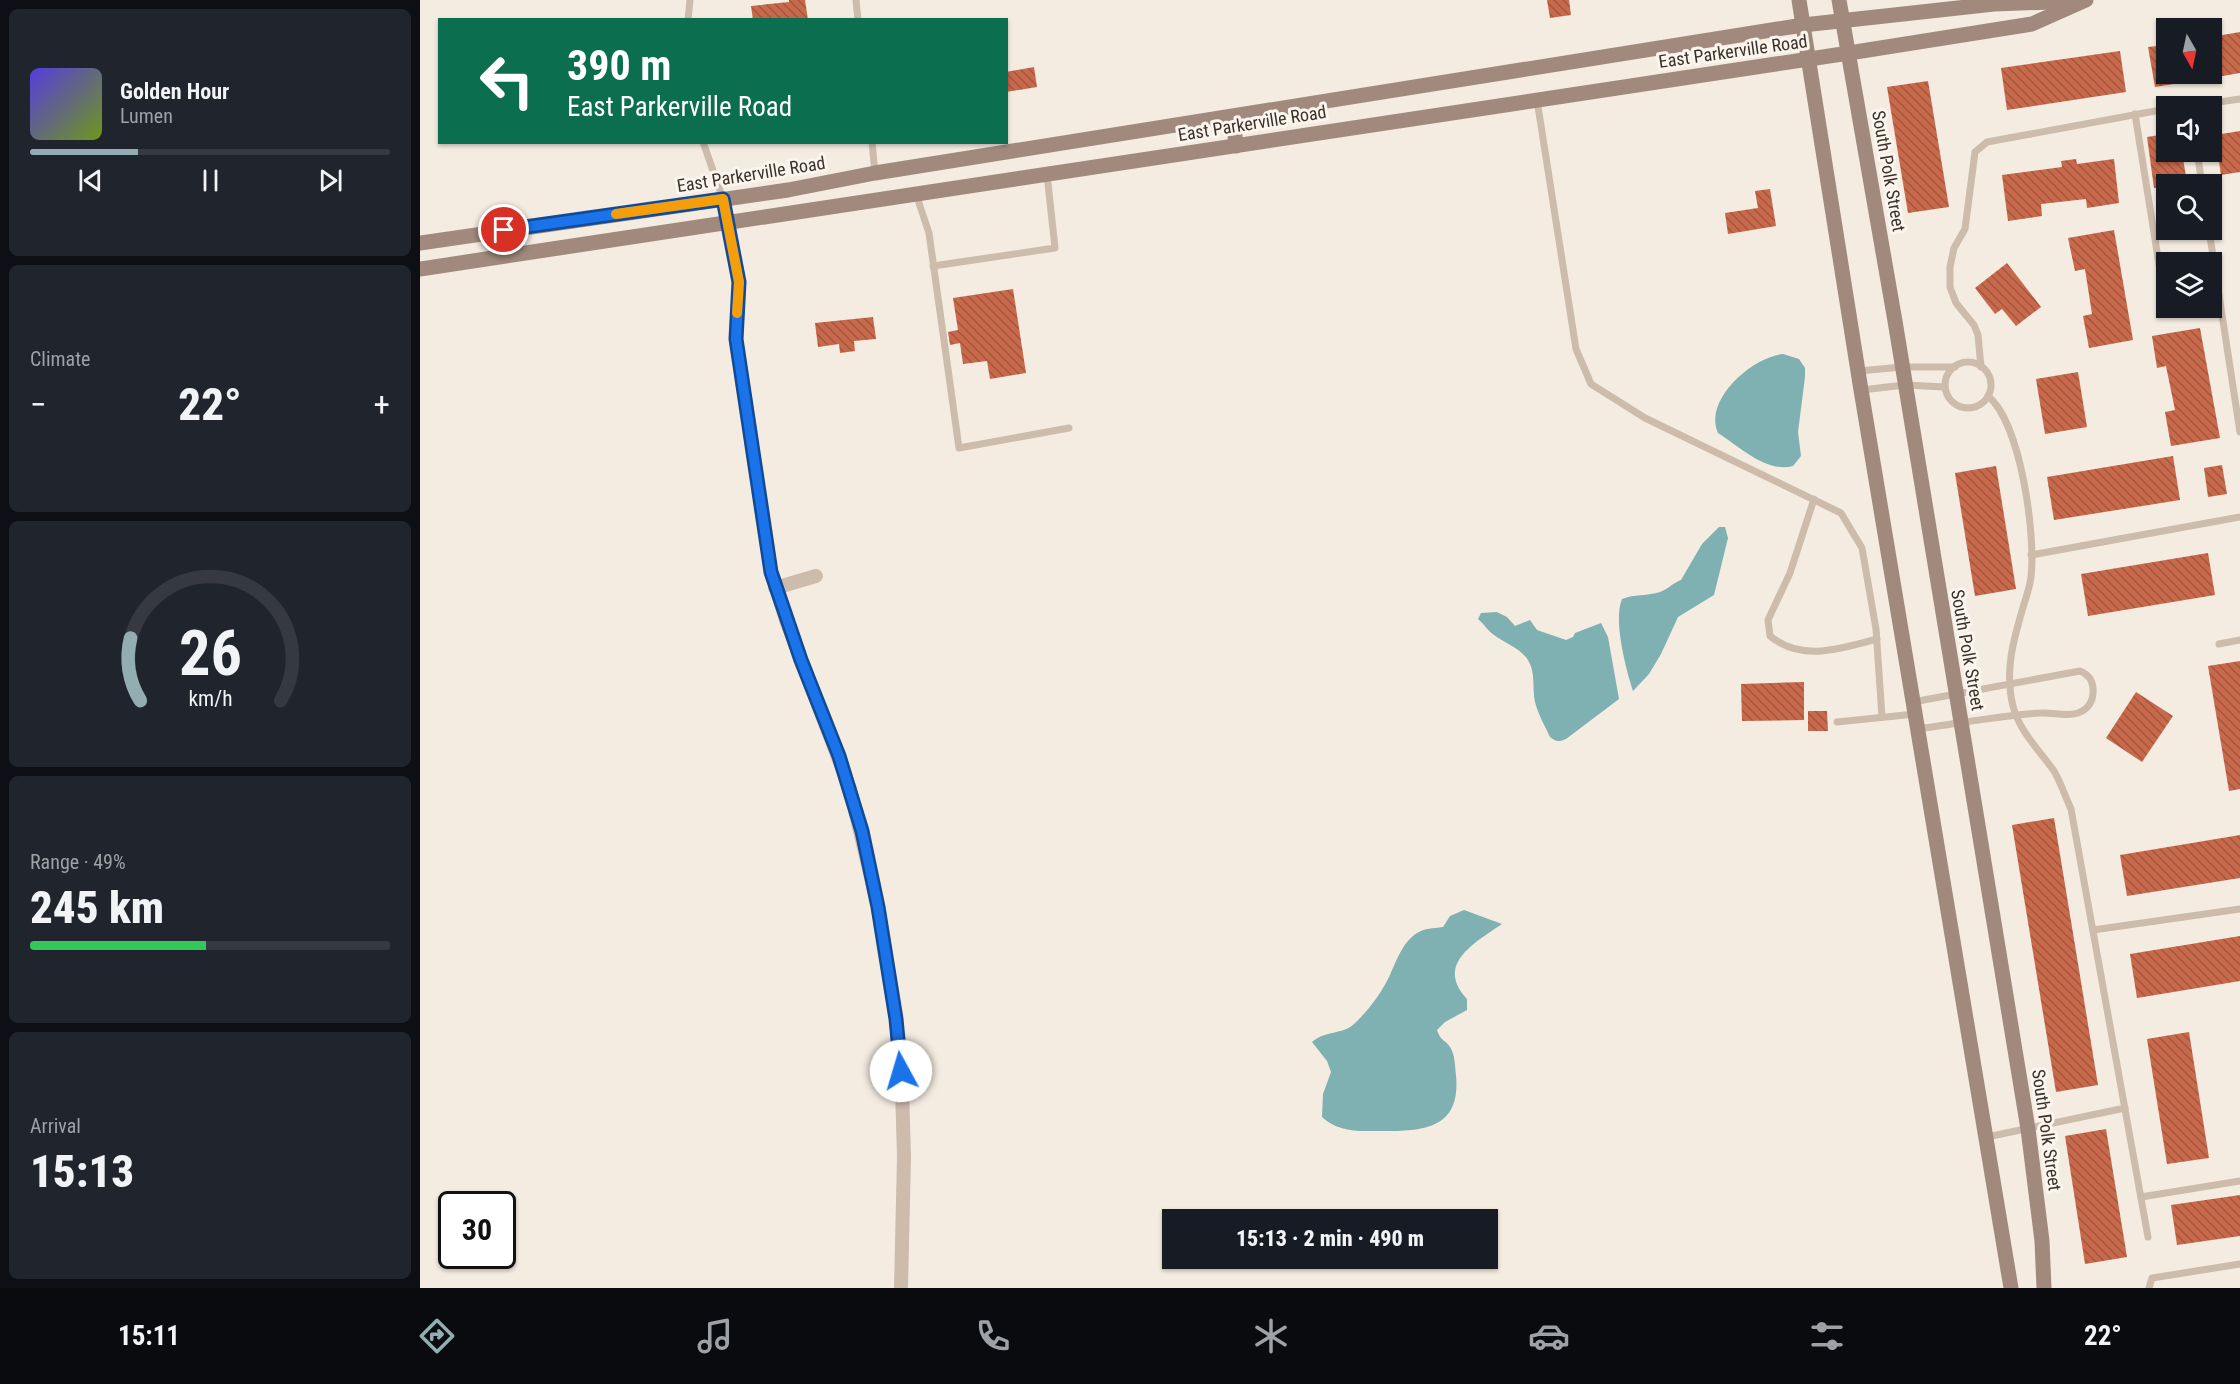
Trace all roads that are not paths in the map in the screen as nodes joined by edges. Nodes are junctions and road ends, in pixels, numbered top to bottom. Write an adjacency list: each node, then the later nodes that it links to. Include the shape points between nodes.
1 (690, 0): 6 (lane)
2 (856, 0): 7 (lane)
3 (1799, 0): 9 (main road)
4 (1839, 0): 8 (main road, South Polk Street)
5 (2087, 0): 8 (main road, East Parkerville Road, via 1994,4); 10 (main road, East Parkerville Road, via 2032,24)
6 (688, 18)
7 (858, 18)
8 (1843, 21): 9 (main road, East Parkerville Road); 10 (main road, South Polk Street)
9 (1803, 25): 11 (main road); 17 (main road, East Parkerville Road)
10 (1849, 53): 11 (main road, East Parkerville Road); 32 (main road, South Polk Street)
11 (1808, 60): 13 (main road, East Parkerville Road); 35 (main road)
12 (2240, 99): 14 (lane)
13 (1537, 100): 20 (main road, East Parkerville Road); 42 (lane, via 1576,349 1592,384 1645,418)
14 (2222, 102)
15 (2156, 111): 16 (lane)
16 (2135, 114): 28 (lane); 34 (lane, via 1988,142 1975,152 1965,229 1954,248 1950,287 1978,335)
17 (1233, 117): 20 (main road); 21 (main road, East Parkerville Road)
18 (704, 144): 25 (lane)
19 (872, 144): 22 (lane)
20 (1236, 146): 23 (main road, East Parkerville Road)
21 (912, 167): 22 (main road, East Parkerville Road); 24 (main road)
22 (875, 173): 25 (main road, East Parkerville Road)
23 (1047, 174): 24 (main road, East Parkerville Road); 29 (lane, via 1055,248)
24 (916, 194): 26 (main road, East Parkerville Road); 29 (lane, via 929,233)
25 (723, 199): 26 (main road); 27 (main road, East Parkerville Road)
26 (728, 222): 30 (main road, East Parkerville Road); 46 (street, via 739,282 736,339)
27 (420, 243)
28 (2157, 252)
29 (933, 267): 40 (lane, via 959,448)
30 (420, 269)
31 (2221, 318): 41 (lane)
32 (1902, 367): 33 (lane); 35 (lane); 36 (main road, South Polk Street)
33 (1955, 367): 34 (lane, via 1967,363); 37 (lane, via 1948,373)
34 (1981, 367): 39 (lane, via 1990,379)
35 (1858, 371): 38 (main road)
36 (1905, 385): 37 (lane); 38 (lane); 51 (main road, South Polk Street)
37 (1945, 387): 39 (lane, via 1951,401 1965,408 1980,405)
38 (1861, 390): 52 (main road)
39 (1988, 396): 44 (lane, via 2004,414 2016,450 2029,516)
40 (1069, 428)
41 (2240, 432)
42 (1814, 500): 47 (lane, via 1841,513 1862,548); 47 (lane, via 1790,573 1768,620 1770,636 1780,645 1812,652)
43 (2240, 517): 44 (lane)
44 (2031, 555): 50 (lane, via 2031,578 2008,663)
45 (816, 576): 46 (street)
46 (775, 588): 66 (street, via 850,789 878,907 896,1019 902,1088)
47 (1876, 639): 54 (lane)
48 (2240, 640): 49 (lane)
49 (2219, 644)
50 (2010, 684): 51 (lane); 53 (lane); 53 (lane, via 2080,671 2092,682 2094,695 2090,705 2079,713)
51 (1956, 695): 52 (lane); 56 (main road, South Polk Street)
52 (1915, 715): 54 (lane); 56 (lane); 61 (main road)
53 (2017, 715): 56 (lane); 58 (lane, via 2054,772 2071,808)
54 (1882, 717): 55 (lane)
55 (1837, 722)
56 (1961, 723): 60 (main road, South Polk Street)
57 (2240, 909): 58 (lane)
58 (2093, 930): 59 (lane)
59 (2125, 1108): 60 (lane); 63 (lane)
60 (2028, 1129): 61 (lane); 68 (main road, South Polk Street)
61 (1987, 1137): 67 (main road)
62 (2240, 1181): 63 (lane)
63 (2141, 1197): 64 (lane)
64 (2148, 1237)
65 (2240, 1264): 69 (lane, via 2152,1278)
66 (901, 1288)
67 (2011, 1288)
68 (2044, 1288)
69 (2149, 1288)

